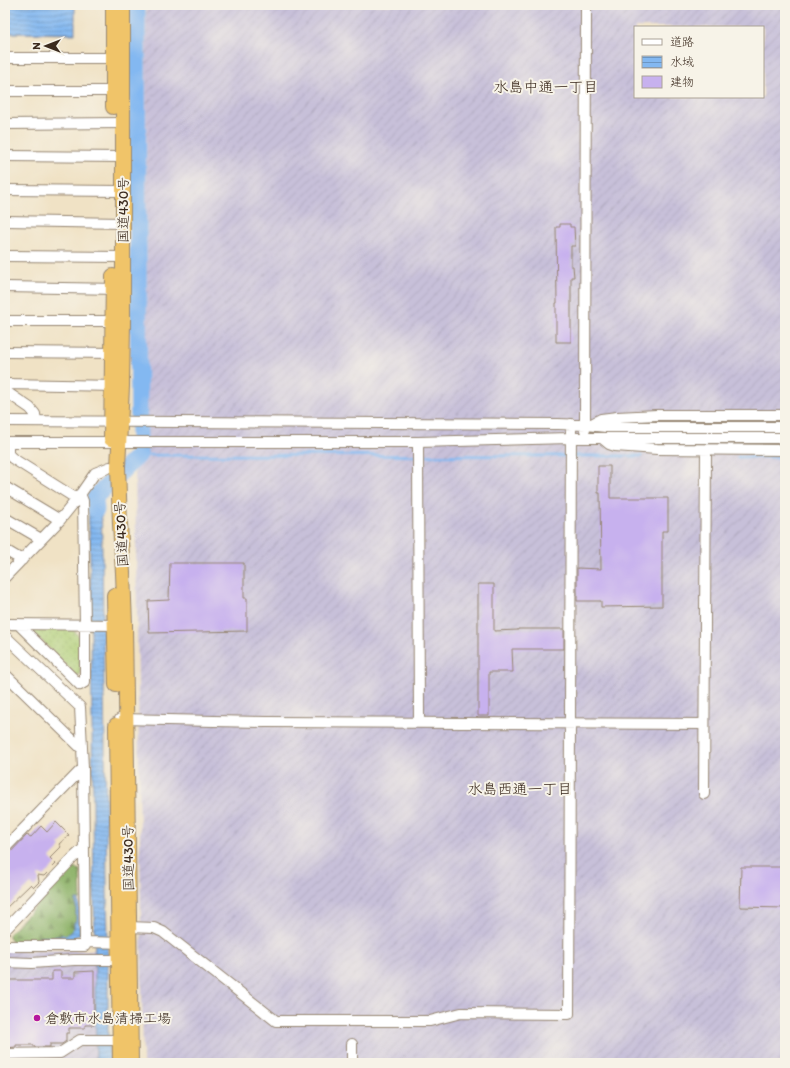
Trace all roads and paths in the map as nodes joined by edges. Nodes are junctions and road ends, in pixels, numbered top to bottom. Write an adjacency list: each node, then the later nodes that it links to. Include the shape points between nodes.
1 (113, 5): 5 (highway, 国道430号)
2 (123, 5): 5 (highway, 国道430号)
3 (586, 5): 32 (street)
4 (5, 58): 5 (street)
5 (118, 58): 7 (highway, 国道430号)
6 (5, 91): 7 (street)
7 (118, 91): 8 (highway, 国道430号)
8 (118, 123): 9 (street); 11 (highway, 国道430号)
9 (5, 124)
10 (5, 156): 11 (street)
11 (118, 157): 13 (highway, 国道430号)
12 (5, 190): 13 (street)
13 (118, 191): 15 (highway, 国道430号)
14 (5, 221): 15 (street)
15 (118, 223): 17 (highway, 国道430号)
16 (5, 256): 17 (street)
17 (118, 257): 19 (highway, 国道430号)
18 (5, 287): 19 (street)
19 (118, 289): 21 (highway, 国道430号)
20 (5, 321): 21 (street)
21 (118, 322): 23 (highway, 国道430号)
22 (5, 352): 23 (street)
23 (117, 353): 25 (highway, 国道430号)
24 (5, 384): 25 (street)
25 (117, 386): 30 (highway, 国道430号)
26 (5, 391): 29 (street, via 30,408 35,414)
27 (785, 415): 32 (street, via 617,417 600,419)
28 (5, 421): 29 (street)
29 (36, 421): 30 (street)
30 (116, 422): 31 (street); 39 (highway, 国道430号)
31 (571, 424): 32 (street); 34 (street)
32 (588, 425): 33 (street); 35 (street)
33 (785, 427)
34 (570, 438): 35 (street); 40 (street); 60 (street)
35 (585, 438): 37 (street)
36 (785, 438): 37 (street)
37 (603, 439): 41 (street, via 615,446)
38 (6, 442): 39 (street); 45 (street, via 8,454 12,458)
39 (115, 442): 40 (street); 43 (highway, 国道430号)
40 (418, 442): 59 (street)
41 (706, 450): 42 (street); 61 (street)
42 (785, 450)
43 (113, 477): 45 (street, via 100,471 95,473); 55 (highway, 国道430号, via 110,522)
44 (5, 487): 47 (street)
45 (79, 496): 47 (street); 54 (street, via 83,501)
46 (5, 518): 48 (street)
47 (60, 520): 48 (street)
48 (41, 539): 50 (street)
49 (5, 550): 50 (street)
50 (22, 560): 51 (street)
51 (5, 577)
52 (5, 624): 53 (street)
53 (18, 624): 54 (street); 54 (street, via 80,685 85,682)
54 (87, 625): 55 (street)
55 (115, 625): 58 (highway, 国道430号)
56 (5, 636): 62 (street, via 80,707)
57 (5, 674): 62 (street)
58 (121, 719): 59 (street); 67 (highway, 国道430号); 70 (highway, 国道430号)
59 (419, 723): 60 (street)
60 (570, 724): 61 (street); 67 (street, via 569,1014 461,1014 430,1021 276,1021 163,932 154,928)
61 (704, 724): 64 (street)
62 (82, 749): 63 (street)
63 (83, 768): 65 (street); 66 (street)
64 (704, 794)
65 (5, 848)
66 (84, 848): 68 (street); 69 (street)
67 (129, 927): 70 (highway, 国道430号)
68 (5, 930)
69 (89, 942): 70 (street); 71 (street, via 85,946)
70 (119, 942): 72 (highway, 国道430号); 78 (highway, 国道430号)
71 (5, 946)
72 (114, 960): 73 (street); 74 (highway, 国道430号)
73 (5, 962)
74 (115, 1040): 76 (street, via 80,1040 60,1053); 77 (highway, 国道430号)
75 (352, 1044): 79 (street)
76 (5, 1054)
77 (120, 1063)
78 (131, 1063)
79 (352, 1063)

